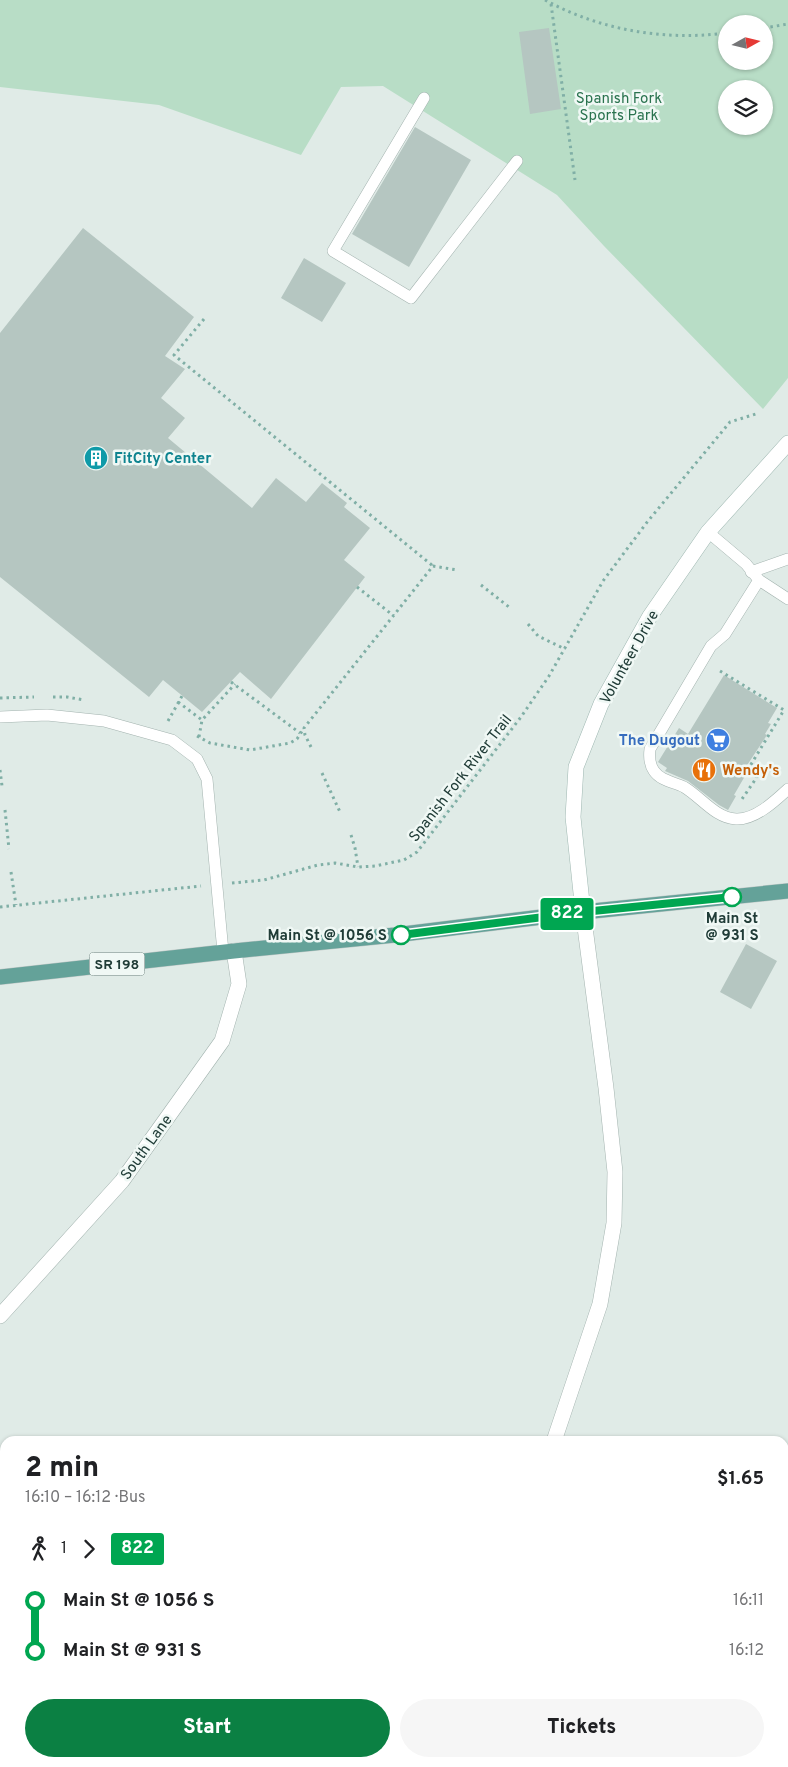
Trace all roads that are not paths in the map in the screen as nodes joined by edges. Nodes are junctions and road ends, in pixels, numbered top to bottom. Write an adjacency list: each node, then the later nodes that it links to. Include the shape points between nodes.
1 (424, 98): 2 (lane, via 333,251 411,298)
2 (517, 161)
3 (788, 443): 4 (street, Volunteer Drive)
4 (708, 532): 6 (lane, via 746,564); 11 (street, Volunteer Drive, via 650,616 602,704 576,767 573,817)
5 (788, 559): 6 (lane)
6 (755, 576): 7 (lane); 9 (lane, via 725,634 711,646 650,749 649,760 654,772 663,779 684,787 720,815 735,819 749,817)
7 (788, 599)
8 (0, 717): 12 (lane, via 47,715 104,721 172,740 197,759 207,779 217,884)
9 (788, 789)
10 (788, 891): 11 (main road, SR 198)
11 (583, 912): 12 (main road, SR 198); 15 (street, Volunteer Drive, via 615,1172 614,1224 600,1304)
12 (229, 951): 13 (main road, SR 198); 14 (street, South Lane, via 239,984 222,1041 122,1181)
13 (0, 977)
14 (0, 1316)
15 (556, 1436)

